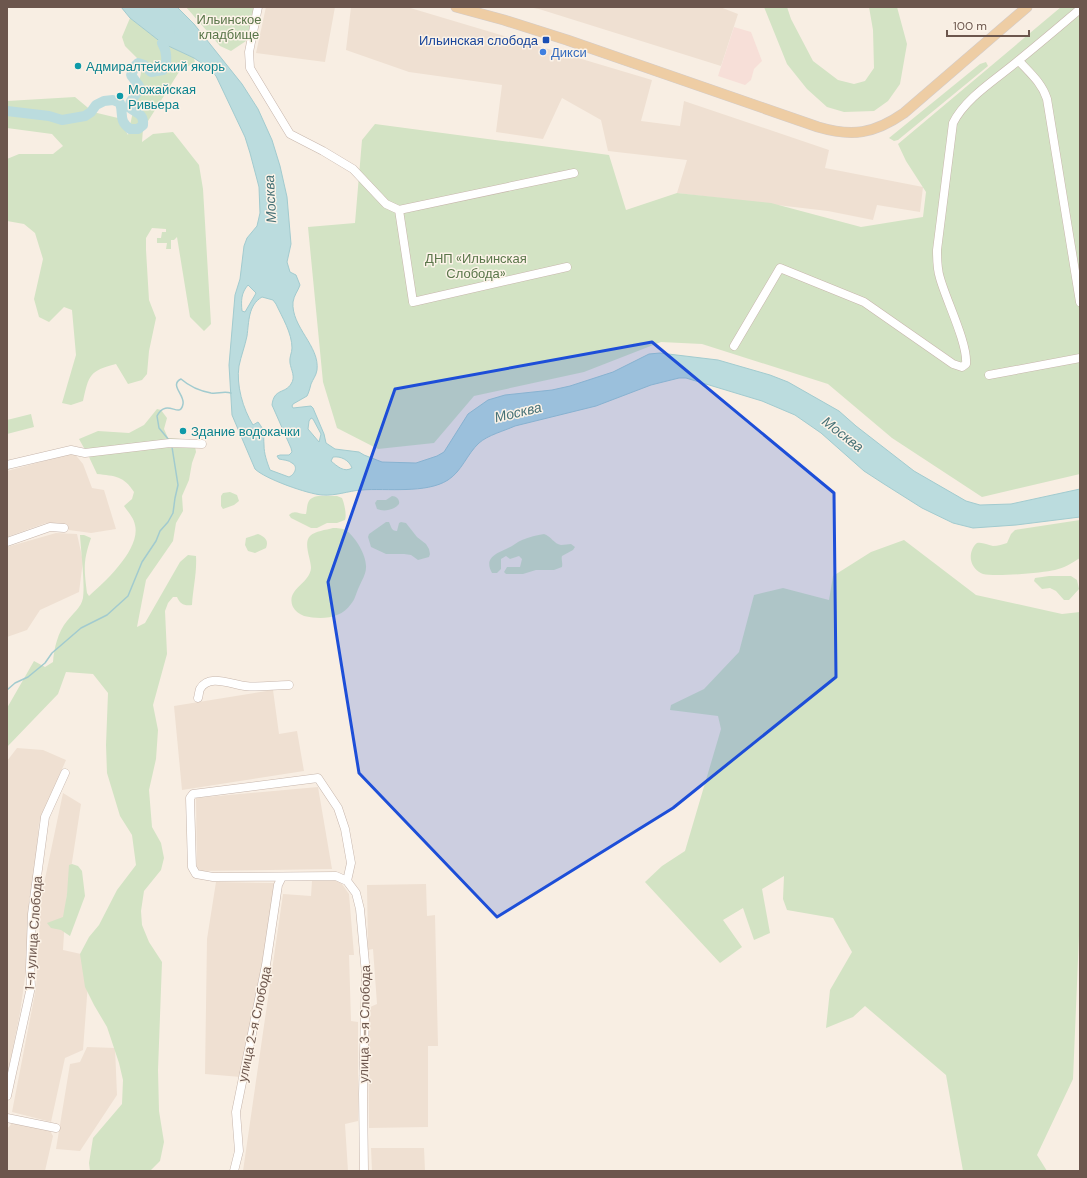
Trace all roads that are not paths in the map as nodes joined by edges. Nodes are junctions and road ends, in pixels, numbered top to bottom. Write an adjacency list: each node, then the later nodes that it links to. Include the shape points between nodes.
1 (258, 7): 7 (street, via 249,52 250,68 290,134 353,168 386,204)
2 (456, 7): 3 (main road, via 567,40 818,127 849,133 872,130 901,115)
3 (1027, 7)
4 (1080, 9): 5 (street)
5 (1019, 60): 9 (street, via 1044,90); 10 (street, via 968,102 953,123 937,265 965,350 966,364 962,367 953,364 864,302 780,268)
6 (574, 173): 7 (street)
7 (399, 210): 8 (street, via 413,302)
8 (567, 267)
9 (1080, 302)
10 (734, 346)
11 (1080, 358): 12 (street)
12 (990, 375)
13 (202, 444): 14 (street, via 170,443 85,453 71,450)
14 (7, 465)
15 (64, 528): 16 (street, via 50,527)
16 (7, 542)
17 (289, 685): 18 (street, via 245,686 213,681 200,689)
18 (198, 698)
19 (65, 772): 22 (street, 1-я улица Слобода, via 45,817 32,914 31,987)
20 (282, 877): 21 (street, via 336,876); 21 (street, via 213,877 196,874 192,866 190,798 193,794 318,778 338,808 345,829 351,862); 25 (street, улица 2-я Слобода, via 278,885 266,965 236,1112 239,1151)
21 (348, 882): 26 (street, улица 3-я Слобода, via 356,894 360,909 366,974)
22 (7, 1096)
23 (7, 1118): 24 (street)
24 (56, 1128)
25 (234, 1171)
26 (364, 1171)

